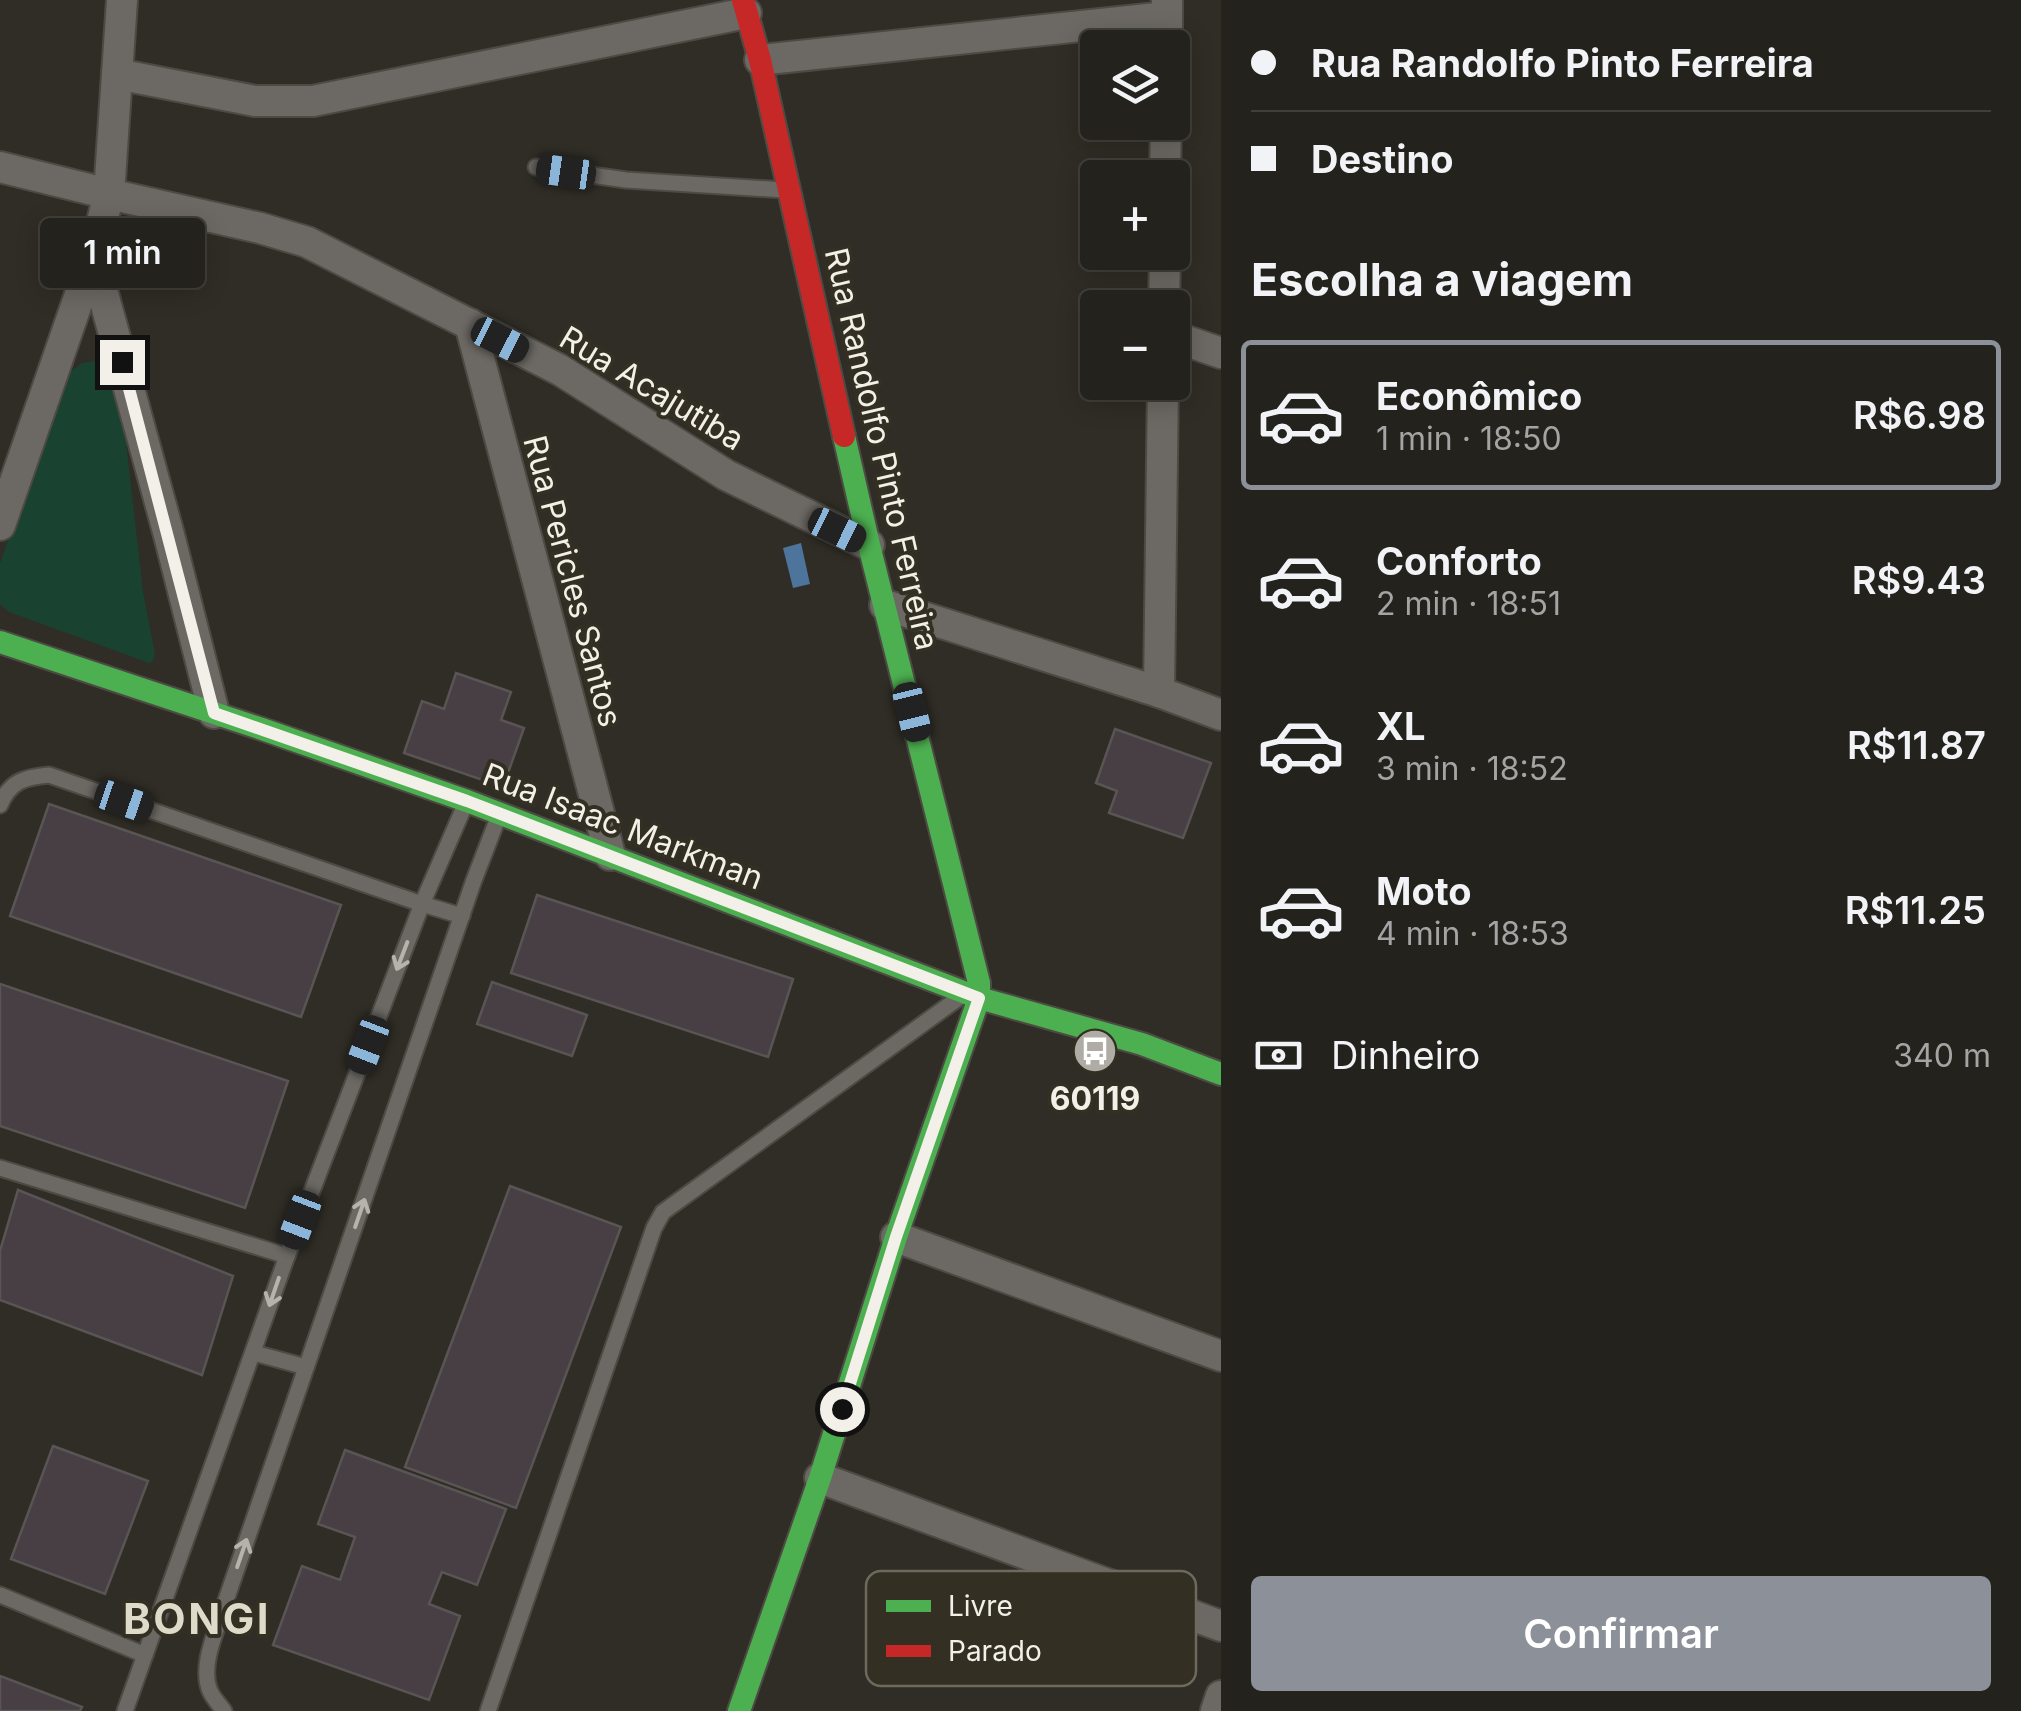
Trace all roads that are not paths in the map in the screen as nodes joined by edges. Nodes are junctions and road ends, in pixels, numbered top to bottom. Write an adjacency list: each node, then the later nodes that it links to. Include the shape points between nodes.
1 (122, 0): 5 (street)
2 (744, 6): 4 (street, Rua Randolfo Pinto Ferreira); 5 (street, via 313,102 255,101)
3 (1167, 22): 4 (street)
4 (760, 60): 8 (street, Rua Randolfo Pinto Ferreira)
5 (116, 74): 9 (street)
6 (0, 167): 9 (street, Rua Acajutiba)
7 (536, 167): 8 (lane)
8 (788, 190): 16 (street, Rua Randolfo Pinto Ferreira)
9 (108, 194): 10 (street); 11 (street, Rua Acajutiba, via 306,242)
10 (93, 257): 15 (street); 20 (street)
11 (470, 324): 16 (street, Rua Acajutiba, via 560,370 726,475); 25 (street, Rua Pericles Santos)
12 (1190, 342): 13 (street)
13 (1221, 353)
14 (1163, 400): 19 (street)
15 (0, 525)
16 (869, 546): 17 (street, Rua Randolfo Pinto Ferreira)
17 (885, 605): 19 (street); 28 (street, Rua Randolfo Pinto Ferreira, via 979,982)
18 (0, 642): 20 (street, Rua Isaac Markman)
19 (1158, 692): 21 (street)
20 (214, 713): 22 (street, Rua Isaac Markman)
21 (1221, 714)
22 (467, 801): 24 (street, Rua Isaac Markman); 26 (lane)
23 (0, 805): 26 (lane, via 10,786 49,775)
24 (499, 814): 25 (street, Rua Isaac Markman); 27 (lane)
25 (610, 855): 28 (street, Rua Isaac Markman)
26 (422, 904): 27 (lane); 32 (lane, one-way to 32)
27 (462, 916): 35 (lane, one-way to 27)
28 (973, 995): 29 (street, Rua Isaac Markman); 31 (street, Rua Randolfo Pinto Ferreira); 47 (lane, via 663,1212)
29 (1221, 1074)
30 (0, 1168): 32 (lane)
31 (896, 1237): 34 (street); 36 (street, Rua Randolfo Pinto Ferreira)
32 (287, 1256): 33 (lane, one-way to 33)
33 (254, 1353): 35 (lane); 41 (lane)
34 (1221, 1356)
35 (306, 1366): 42 (lane, one-way to 35, via 207,1665 216,1634)
36 (820, 1478): 37 (street); 48 (street, Rua Randolfo Pinto Ferreira)
37 (1072, 1571)
38 (0, 1595): 41 (lane)
39 (1196, 1617): 40 (street)
40 (1221, 1626)
41 (145, 1655): 44 (lane)
42 (211, 1693): 45 (lane); 46 (lane)
43 (1221, 1696): 49 (street)
44 (125, 1711)
45 (205, 1711)
46 (224, 1711)
47 (488, 1711)
48 (739, 1711)
49 (1216, 1711)

